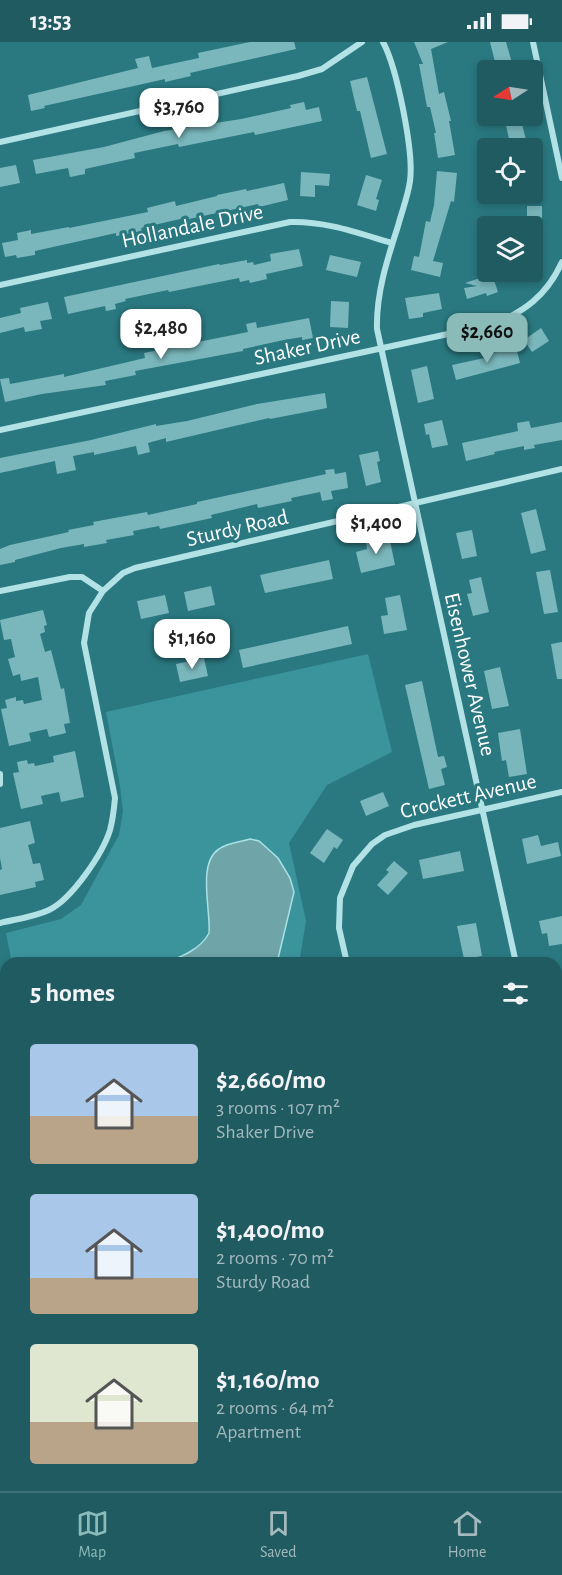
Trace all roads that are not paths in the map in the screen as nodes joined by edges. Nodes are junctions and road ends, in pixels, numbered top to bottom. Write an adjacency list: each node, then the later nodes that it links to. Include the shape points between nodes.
1 (362, 42): 4 (street, via 322,69 298,76)
2 (383, 42): 6 (street, Eisenhower Avenue, via 392,61 411,163 406,198)
3 (533, 42): 5 (street)
4 (0, 141)
5 (562, 178)
6 (392, 243): 8 (street, Hollandale Drive, via 328,225 290,222); 9 (street, Eisenhower Avenue, via 378,296)
7 (562, 262): 9 (street, Shaker Drive, via 543,293 510,318)
8 (0, 285)
9 (381, 348): 10 (street, Shaker Drive); 12 (street, Eisenhower Avenue)
10 (0, 430)
11 (562, 470): 12 (street, Sturdy Road)
12 (415, 505): 14 (street, Sturdy Road, via 135,568); 18 (street, Eisenhower Avenue)
13 (0, 591): 14 (street, via 82,577)
14 (103, 591): 19 (street, Sturdy Road, via 89,613 84,643 114,798 110,831 64,900 36,915)
15 (0, 774): 16 (street)
16 (0, 784)
17 (562, 792): 18 (street, Crockett Avenue)
18 (483, 809): 20 (street, Crockett Avenue, via 399,829 378,839 360,855 340,898 339,928); 21 (street, Eisenhower Avenue)
19 (0, 923)
20 (346, 957)
21 (515, 957)

